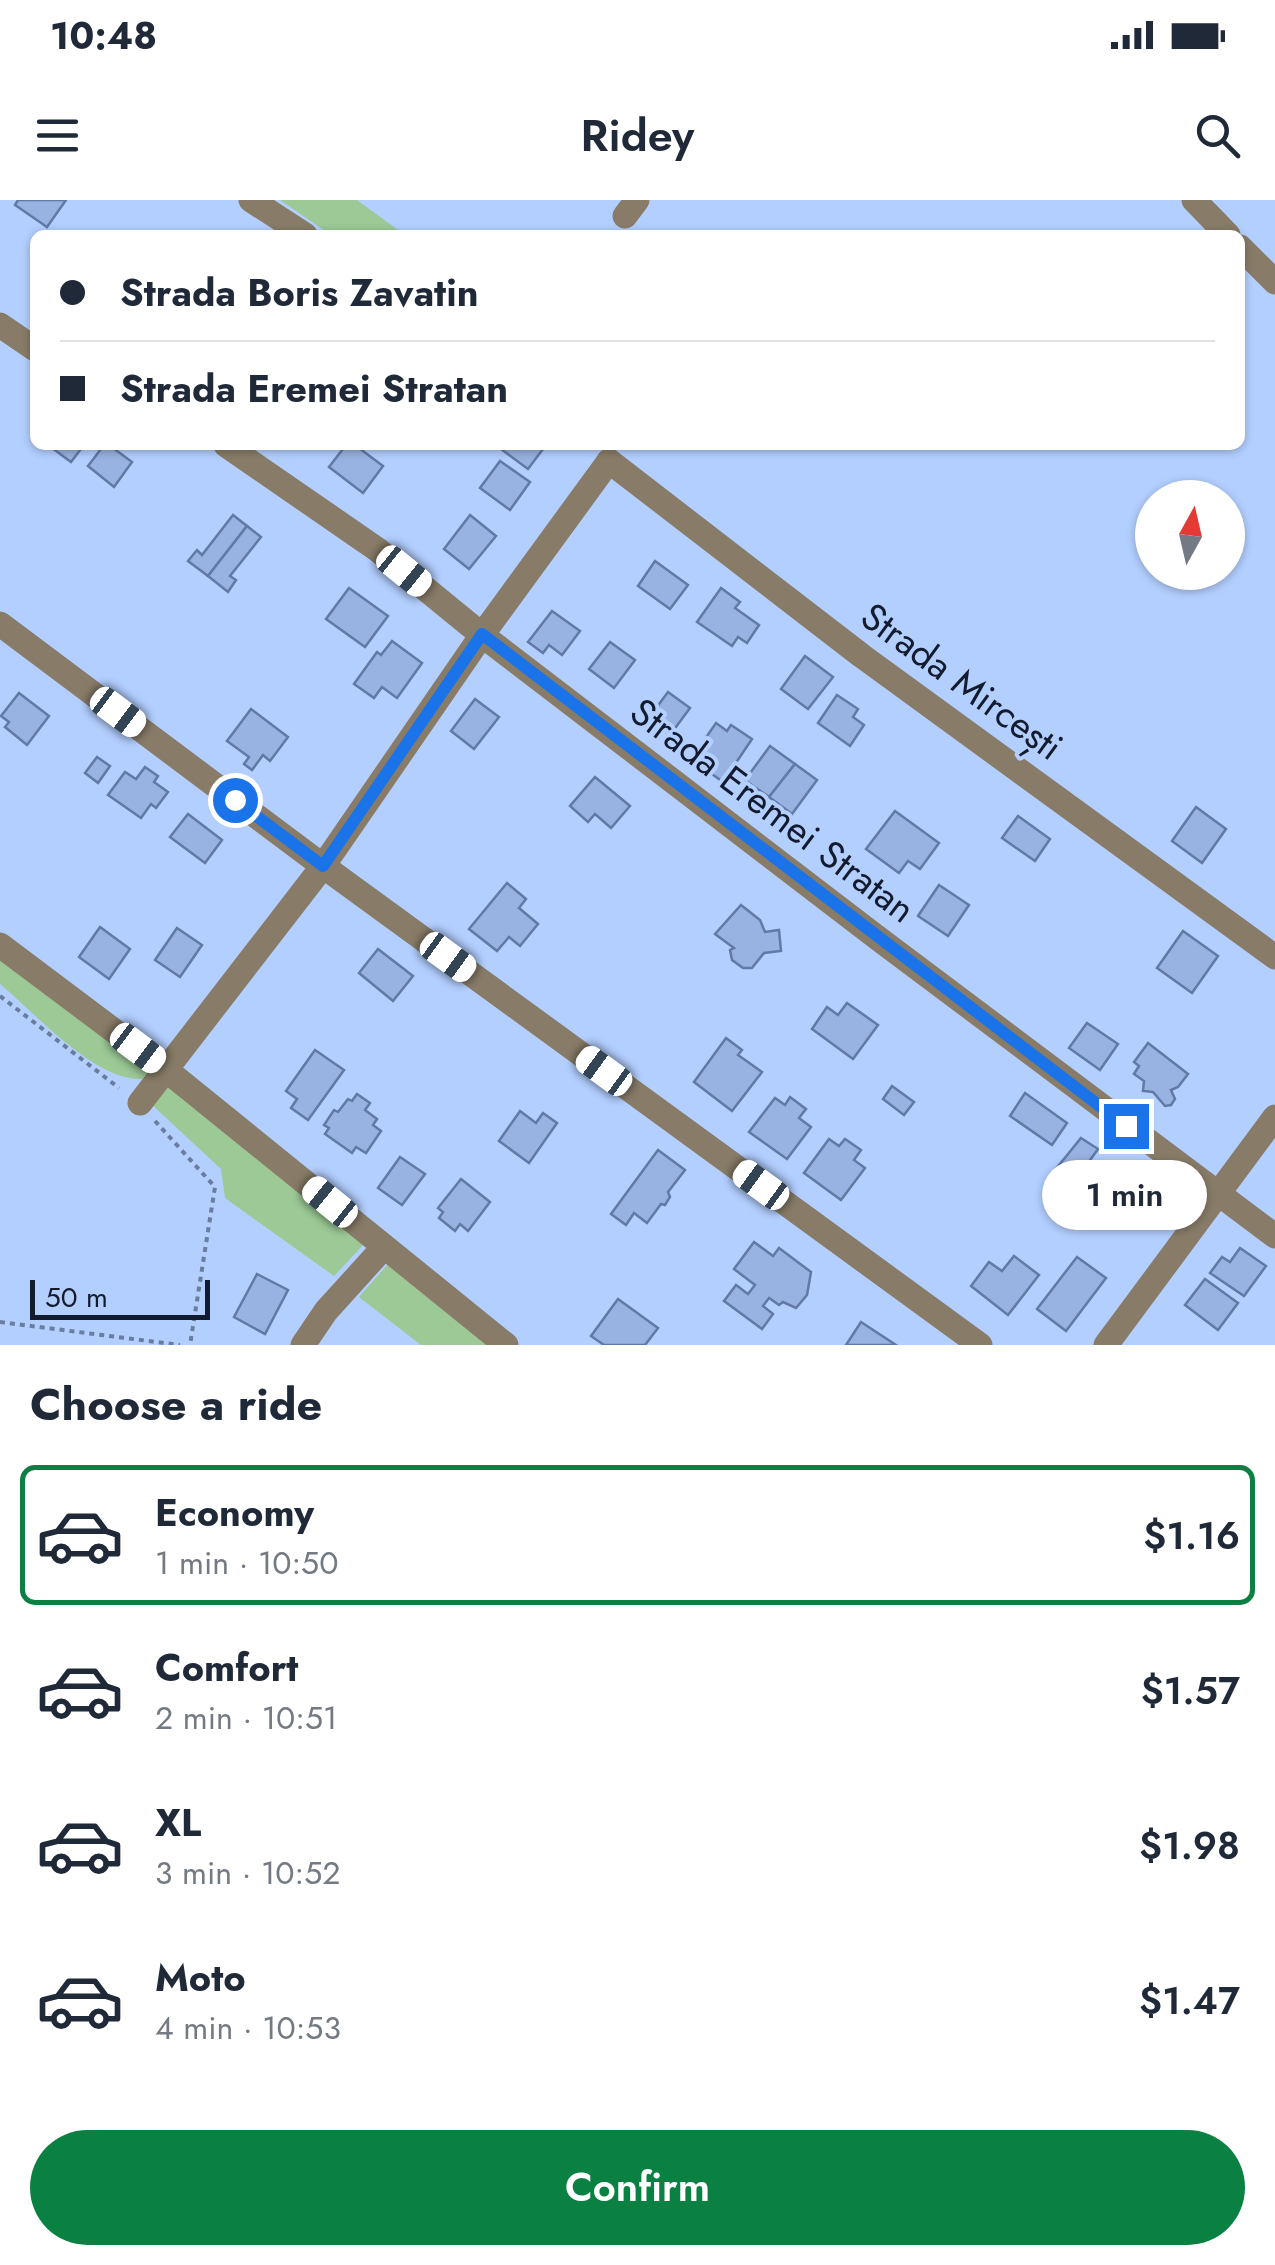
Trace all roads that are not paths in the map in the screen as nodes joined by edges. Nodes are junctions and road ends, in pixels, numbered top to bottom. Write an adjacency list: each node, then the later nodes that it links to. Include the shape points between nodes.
1 (251, 200): 3 (street)
2 (1194, 200): 4 (street)
3 (297, 230)
4 (1223, 230)
5 (1245, 253): 6 (street)
6 (1275, 282)
7 (0, 325): 8 (street)
8 (30, 346)
9 (233, 450): 12 (street, Strada Eremei Stratan, via 378,550)
10 (606, 453): 12 (street); 15 (street, Strada Mircești, via 862,656)
11 (0, 624): 13 (street)
12 (482, 634): 13 (street); 19 (street, Strada Eremei Stratan)
13 (323, 866): 16 (street); 24 (street)
14 (0, 945): 16 (street)
15 (1275, 956)
16 (166, 1069): 17 (street); 21 (street)
17 (140, 1103)
18 (1275, 1117): 19 (street)
19 (1218, 1196): 20 (street, Strada Eremei Stratan); 25 (street)
20 (1275, 1236)
21 (384, 1246): 22 (street); 23 (street)
22 (304, 1345)
23 (506, 1345)
24 (980, 1345)
25 (1106, 1345)

